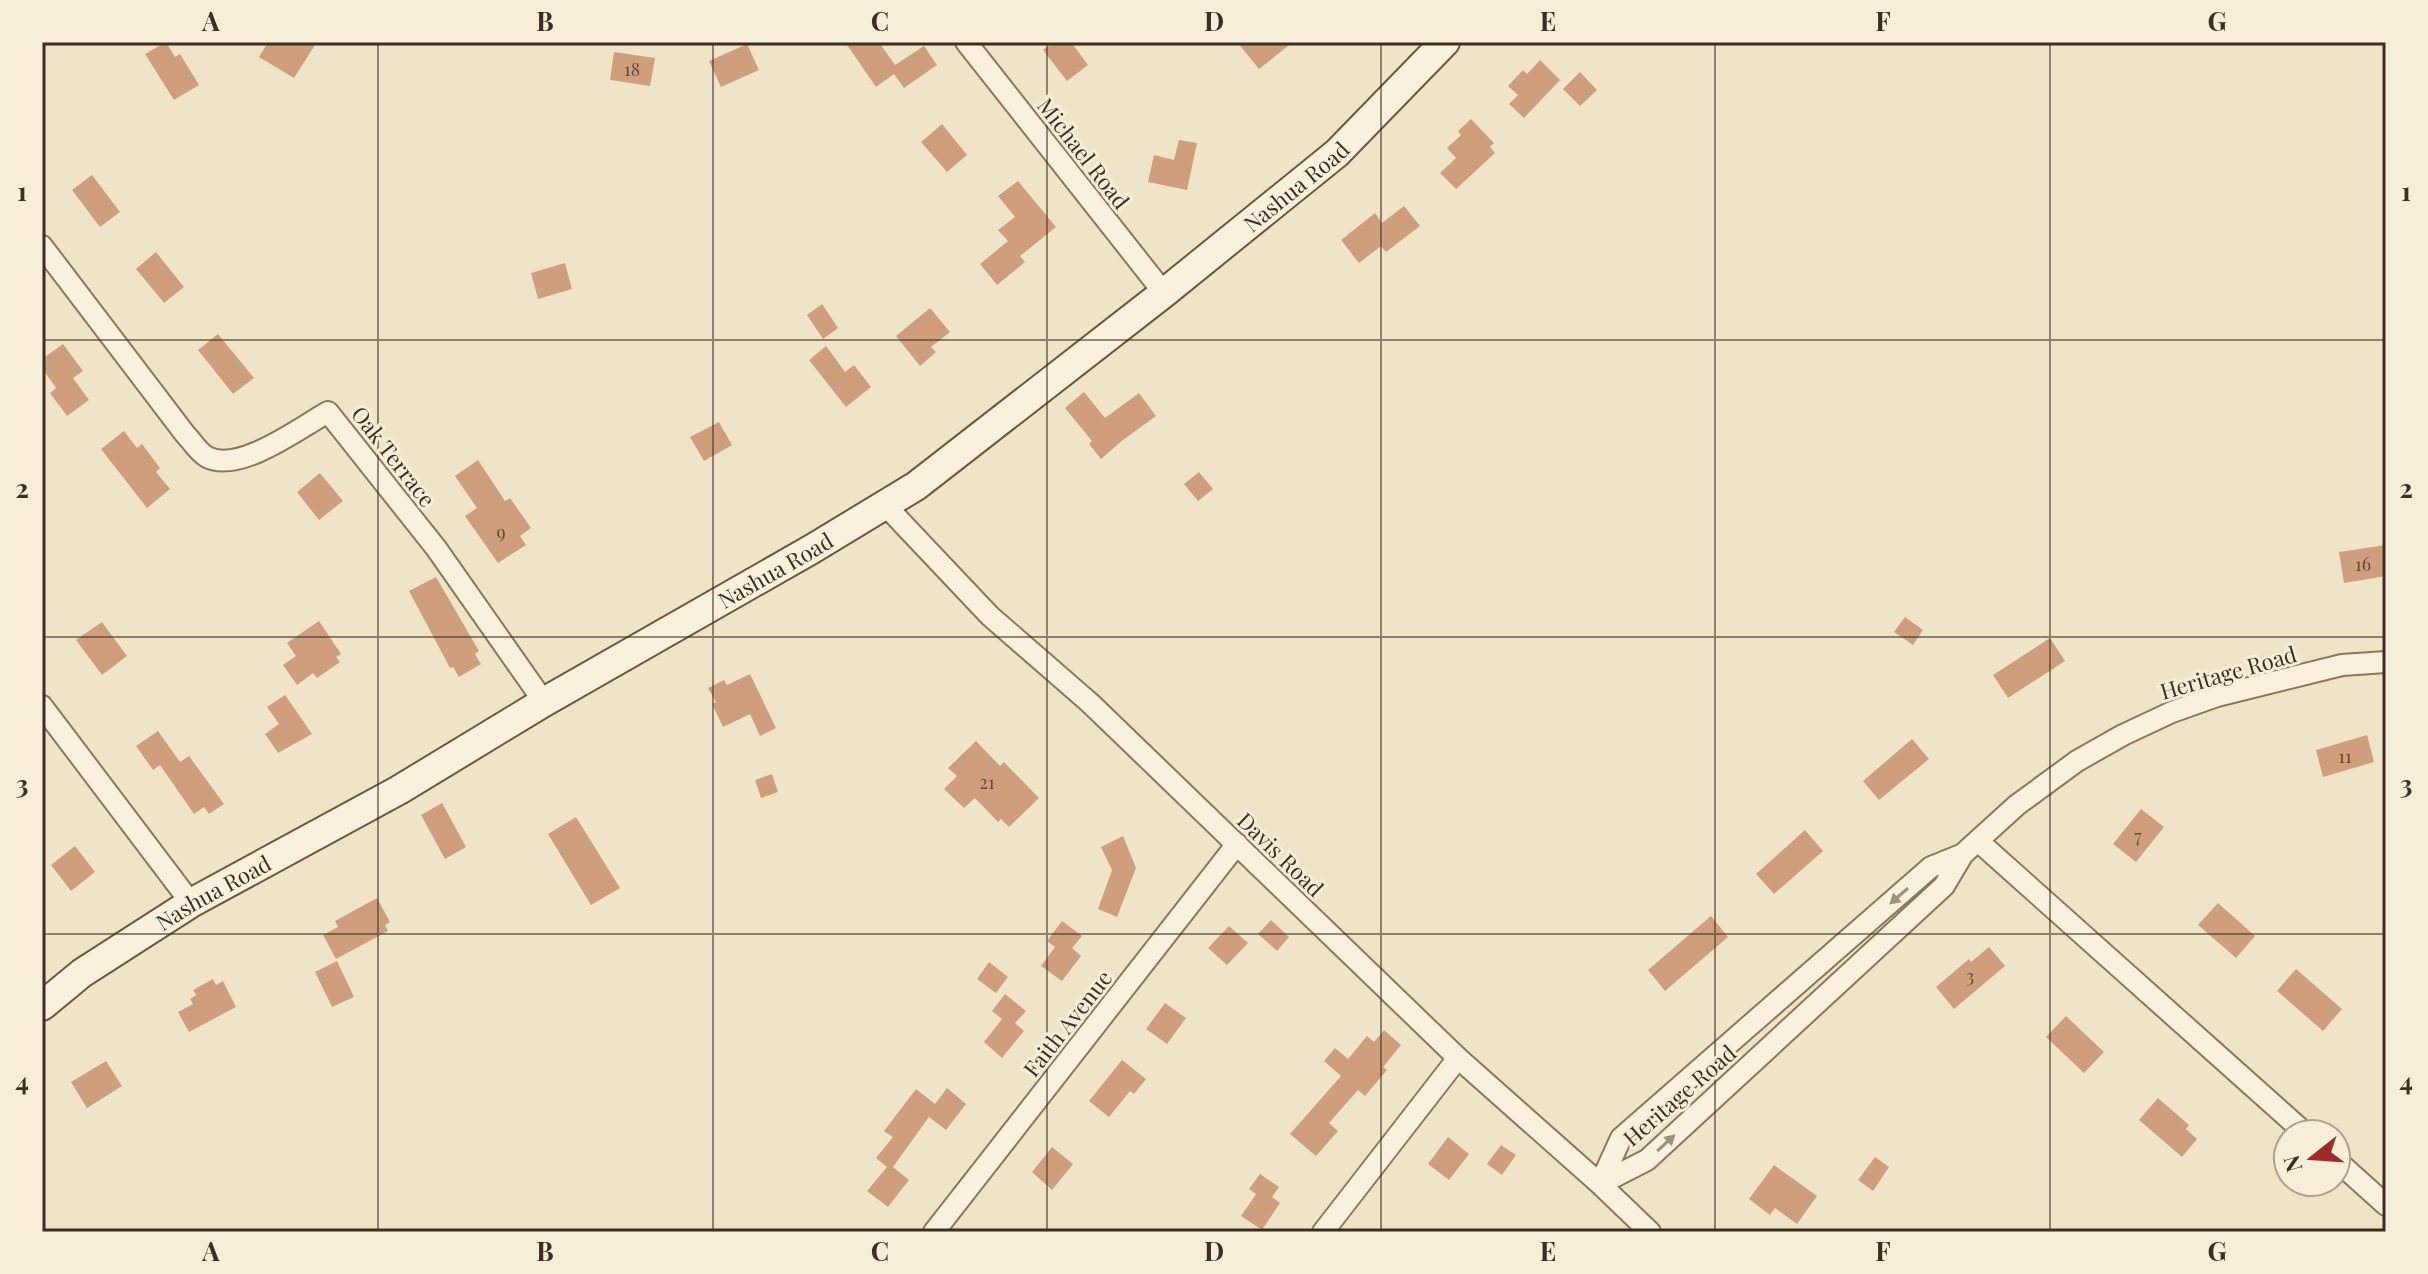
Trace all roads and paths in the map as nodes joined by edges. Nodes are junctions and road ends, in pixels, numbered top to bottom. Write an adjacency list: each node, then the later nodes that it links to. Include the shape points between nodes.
1 (966, 42): 4 (street, Michael Road)
2 (1445, 42): 4 (main road, Nashua Road, via 1337,153)
3 (42, 246): 7 (street, Oak Terrace, via 208,457 230,460 259,451 328,412 444,559)
4 (1164, 293): 5 (main road, Nashua Road)
5 (885, 505): 7 (main road, Nashua Road); 9 (street, Davis Road, via 990,616)
6 (2386, 662): 10 (street, Heritage Road, via 2342,665 2244,689 2147,723 2055,776)
7 (544, 702): 11 (main road, Nashua Road, via 399,790)
8 (42, 706): 11 (street)
9 (1237, 844): 13 (street, Davis Road); 18 (street, Faith Avenue)
10 (1971, 847): 14 (street); 16 (street, Heritage Road, one-way to 10, via 1647,1160 1944,886); 16 (street, Heritage Road, one-way to 16, via 1931,867 1621,1138)
11 (191, 903): 12 (main road, Nashua Road, via 82,973)
12 (42, 1006)
13 (1458, 1058): 16 (street, Davis Road); 19 (street)
14 (2287, 1118)
15 (2352, 1174): 17 (street)
16 (1600, 1184): 20 (street, Davis Road)
17 (2386, 1205)
18 (934, 1232)
19 (1323, 1232)
20 (1650, 1232)

